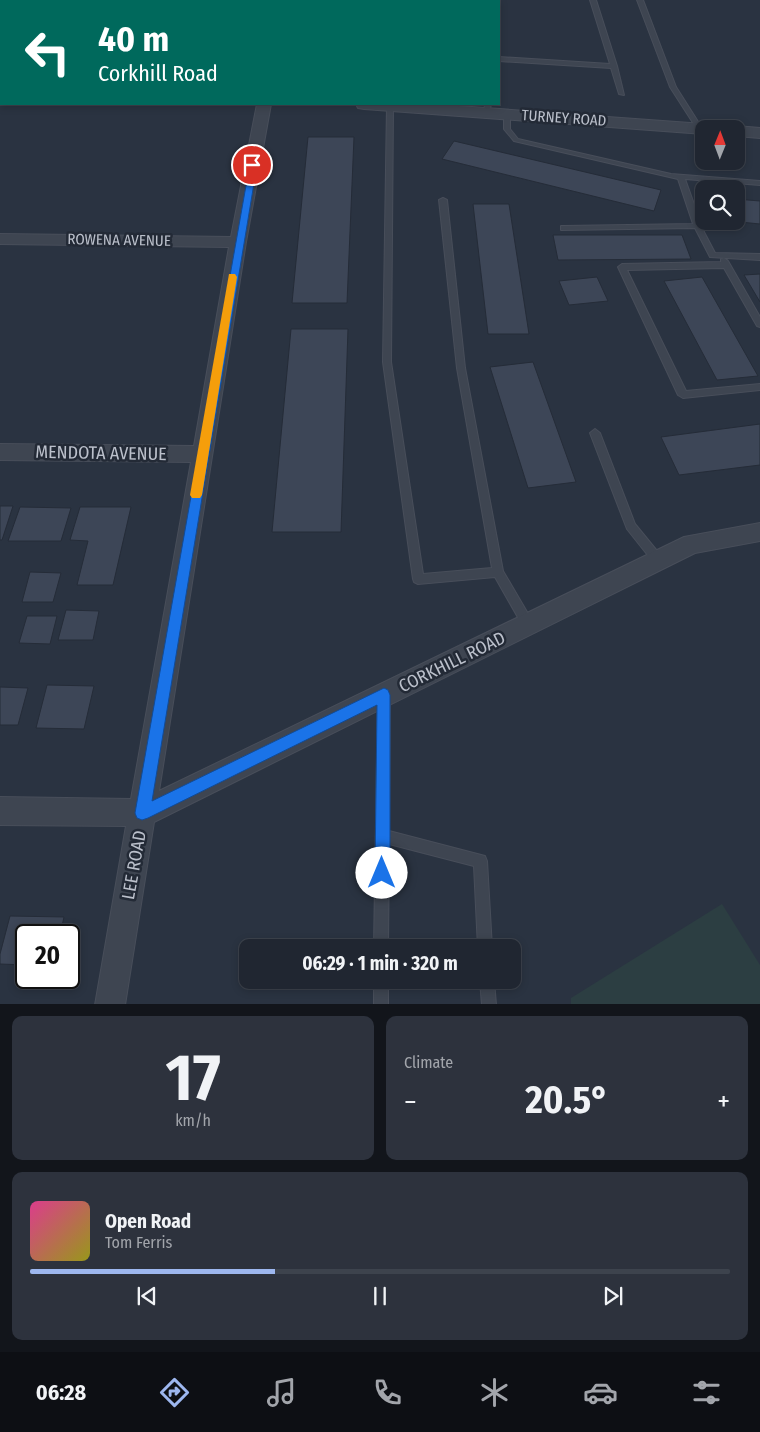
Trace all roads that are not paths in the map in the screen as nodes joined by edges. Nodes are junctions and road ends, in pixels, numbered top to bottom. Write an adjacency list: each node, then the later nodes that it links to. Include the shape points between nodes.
1 (593, 0): 4 (lane)
2 (640, 0): 10 (lane, via 673,87)
3 (500, 59): 4 (lane)
4 (614, 66): 5 (lane)
5 (622, 94)
6 (264, 105): 22 (street, LEE ROAD)
7 (396, 105): 8 (street, TURNEY ROAD); 33 (lane, via 388,362 418,579)
8 (488, 108): 9 (street, TURNEY ROAD)
9 (506, 114): 11 (street, TURNEY ROAD); 14 (lane, via 507,129 516,140)
10 (695, 120)
11 (695, 129)
12 (745, 132): 13 (street)
13 (760, 133)
14 (681, 177): 15 (lane); 17 (lane)
15 (760, 183)
16 (443, 200): 33 (lane, via 461,368)
17 (695, 217)
18 (695, 226): 19 (lane)
19 (564, 228)
20 (700, 230): 23 (lane, via 713,255)
21 (0, 239): 22 (street, ROWENA AVENUE)
22 (238, 242): 30 (street, LEE ROAD)
23 (721, 256): 24 (lane); 25 (lane)
24 (760, 258)
25 (726, 265): 26 (lane); 27 (lane, via 622,267 682,395)
26 (760, 324)
27 (760, 387)
28 (595, 433): 32 (lane, via 631,526)
29 (0, 452): 30 (street, MENDOTA AVENUE)
30 (203, 454): 37 (street, LEE ROAD)
31 (760, 532): 32 (street, CORKHILL ROAD, via 692,544)
32 (658, 560): 34 (street, CORKHILL ROAD)
33 (498, 572): 34 (lane)
34 (528, 624): 35 (street, CORKHILL ROAD)
35 (384, 695): 37 (street, CORKHILL ROAD); 38 (lane)
36 (0, 811): 37 (street, CORKHILL ROAD)
37 (142, 813): 43 (street, LEE ROAD)
38 (382, 836): 39 (lane); 40 (lane, via 480,861)
39 (382, 939)
40 (484, 939)
41 (381, 989): 44 (lane)
42 (488, 989): 45 (lane)
43 (110, 1004)
44 (381, 1004)
45 (489, 1004)

